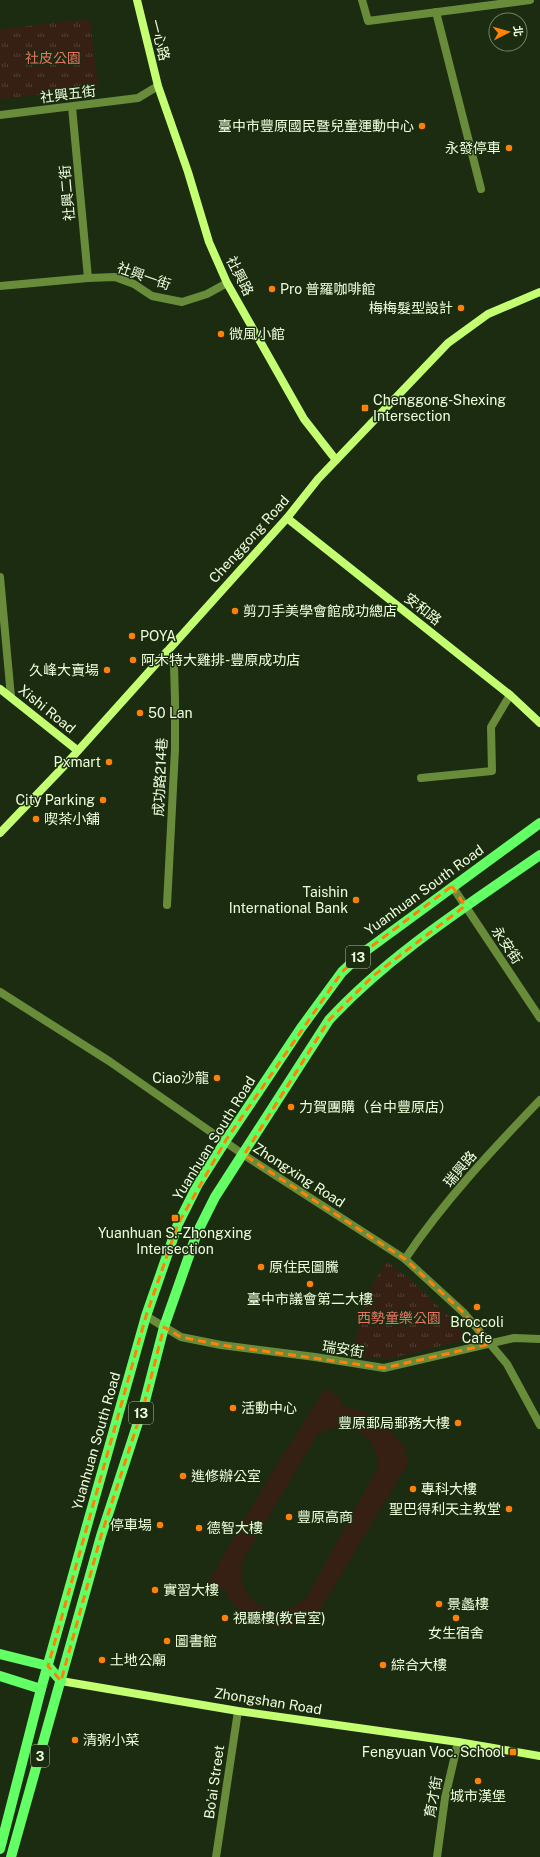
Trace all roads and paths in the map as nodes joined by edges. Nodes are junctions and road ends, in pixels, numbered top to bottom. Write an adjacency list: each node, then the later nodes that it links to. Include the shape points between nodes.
1 (137, 0): 5 (street, 一心路)
2 (362, 0): 4 (street, via 368,21)
3 (530, 0): 4 (street)
4 (436, 12): 8 (street)
5 (158, 86): 6 (street, 社興五街, via 138,98); 10 (street, 社興路, via 209,242)
6 (72, 107): 7 (street, 社興五街); 9 (street, 社興二街)
7 (0, 115)
8 (481, 189)
9 (88, 278): 10 (street, 社興一街, via 115,277 134,284 152,296 182,302); 11 (street, 社興一街)
10 (227, 283): 13 (street, 社興路, via 304,419)
11 (0, 286)
12 (540, 292): 13 (street, Chenggong Road, via 488,314 448,343)
13 (336, 460): 14 (street, Chenggong Road)
14 (287, 518): 16 (street, Chenggong Road); 18 (street, 安和路)
15 (0, 576): 19 (street)
16 (166, 652): 21 (street, Chenggong Road); 27 (street, 成功路214巷, via 174,665 175,707)
17 (0, 689): 19 (street, Xishi Road)
18 (510, 695): 20 (street, 安和路); 22 (street, via 491,727 492,771)
19 (11, 698): 21 (street, Xishi Road)
20 (540, 723)
21 (77, 750): 24 (street, Chenggong Road)
22 (421, 778)
23 (540, 823): 26 (main road, Yuanhuan South Road / 13)
24 (0, 833)
25 (540, 855): 28 (main road, 13)
26 (452, 886): 28 (street, 永安街); 32 (main road, Yuanhuan South Road / 13, via 360,954 342,972)
27 (167, 905)
28 (465, 906): 30 (street, 永安街); 33 (main road, 13, via 373,976 329,1020)
29 (0, 992): 32 (street, Zhongxing Road)
30 (540, 1018)
31 (540, 1100): 34 (street, 瑞興路, via 487,1156 421,1235)
32 (226, 1140): 33 (street, Zhongxing Road); 35 (main road, Yuanhuan South Road / 13, via 198,1184 178,1224)
33 (244, 1155): 34 (street, Zhongxing Road); 36 (main road, 13, via 216,1197 197,1233)
34 (405, 1259): 38 (street, Zhongxing Road, via 464,1313)
35 (146, 1316): 36 (street, 瑞安街); 41 (main road, Yuanhuan South Road / 13)
36 (164, 1327): 38 (street, 瑞安街, via 181,1336 221,1345 384,1368); 43 (main road, 13, via 145,1401 101,1536)
37 (540, 1340): 38 (street, 瑞安街, via 514,1338)
38 (490, 1344): 39 (street, Zhongxing Road, via 508,1364)
39 (540, 1425)
40 (0, 1654): 41 (main road)
41 (48, 1666): 43 (main road); 44 (main road, Yuanhuan South Road / 13)
42 (0, 1676): 44 (main road)
43 (61, 1681): 44 (main road); 45 (street, Zhongshan Road); 49 (main road, 3)
44 (41, 1689): 48 (main road, 3)
45 (238, 1711): 46 (street, Zhongshan Road); 50 (street, Bo’ai Street)
46 (458, 1742): 47 (street, Zhongshan Road); 51 (street, 育才街, via 445,1798)
47 (540, 1756)
48 (0, 1849)
49 (11, 1857)
50 (216, 1857)
51 (437, 1857)

